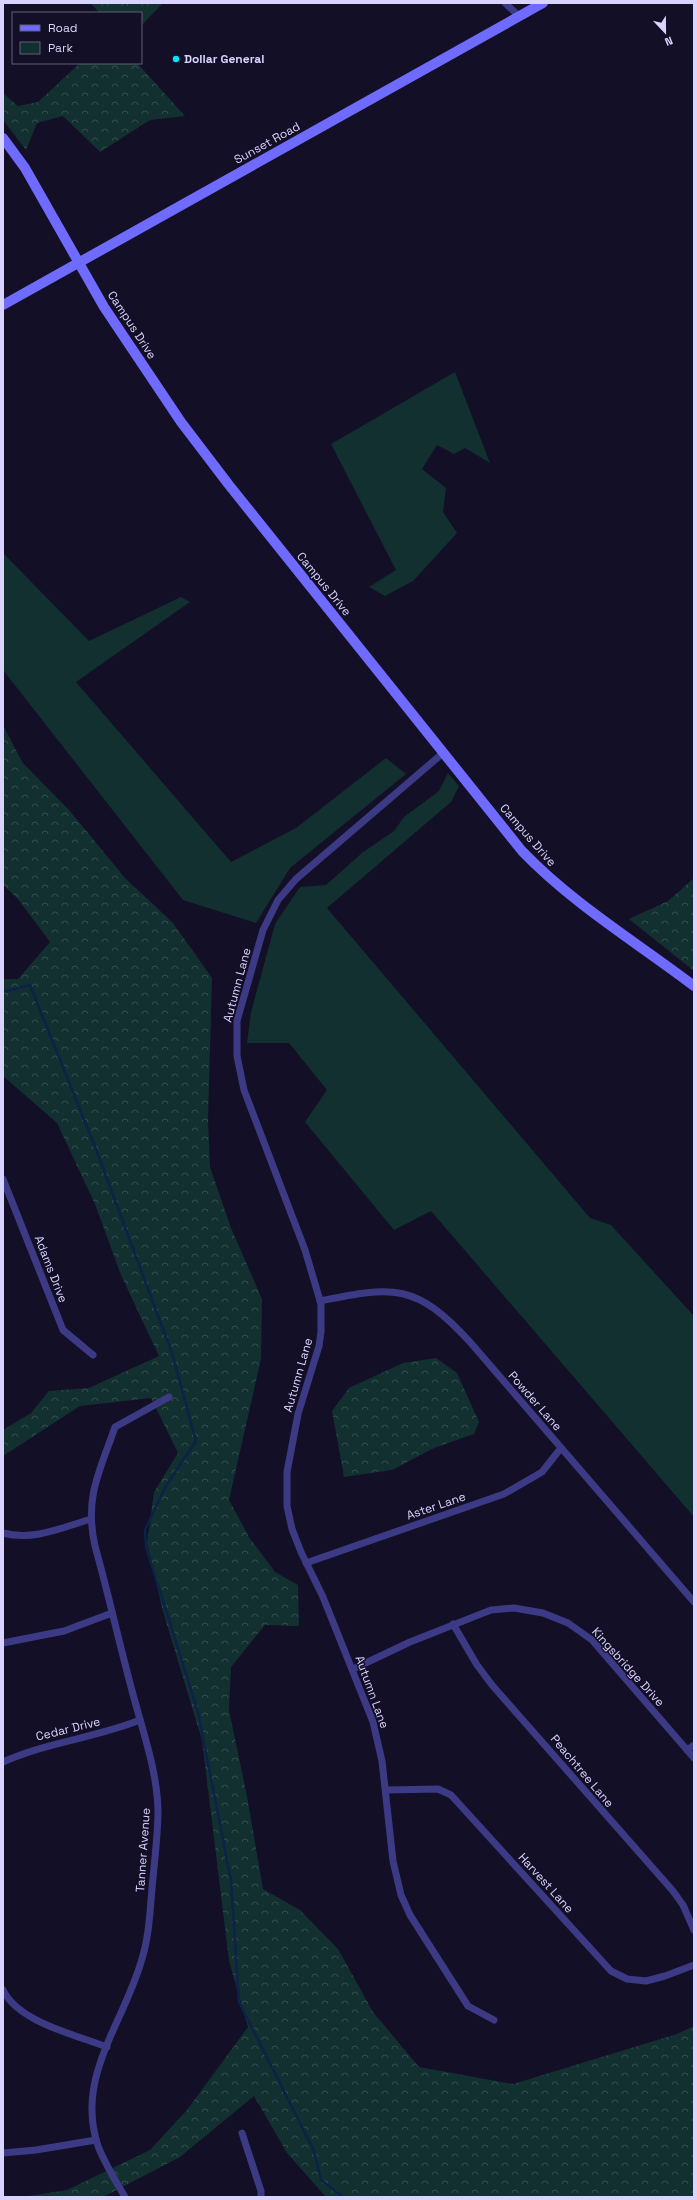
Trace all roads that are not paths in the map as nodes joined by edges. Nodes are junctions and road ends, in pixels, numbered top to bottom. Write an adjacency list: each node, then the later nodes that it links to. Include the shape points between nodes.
1 (505, 3): 3 (street)
2 (543, 3): 3 (street, Sunset Road)
3 (519, 16): 5 (street, Sunset Road)
4 (3, 138): 5 (street, Campus Drive, via 25,168)
5 (79, 263): 6 (street, Sunset Road); 7 (street, Campus Drive, via 130,348 197,444)
6 (3, 305)
7 (443, 753): 8 (street, Campus Drive, via 522,851 548,877); 10 (street, Autumn Lane, via 284,891 263,930 240,1009 236,1044 240,1079 305,1250)
8 (694, 986)
9 (3, 1179): 11 (street, Adams Drive, via 63,1330)
10 (320, 1301): 13 (street, Powder Lane, via 366,1292 391,1291 410,1295 429,1304 460,1330); 16 (street, Autumn Lane, via 322,1318 319,1346 298,1414 286,1483 289,1517)
11 (94, 1354)
12 (169, 1397): 14 (street, Tanner Avenue, via 115,1427 96,1478 91,1502)
13 (561, 1448): 16 (street, Aster Lane, via 542,1472 504,1494); 17 (street, Powder Lane)
14 (91, 1519): 15 (street, via 33,1536 18,1537); 18 (street, Tanner Avenue)
15 (3, 1533)
16 (306, 1563): 21 (street, Autumn Lane)
17 (694, 1602)
18 (112, 1613): 20 (street, via 64,1631); 22 (street, Tanner Avenue)
19 (453, 1624): 21 (street, Kingsbridge Drive); 24 (street, Kingsbridge Drive, via 506,1608 543,1613 568,1623 584,1633 599,1648); 28 (street, Peachtree Lane, via 492,1685 673,1891 683,1905)
20 (3, 1643)
21 (353, 1669): 27 (street, Autumn Lane, via 377,1735)
22 (140, 1720): 26 (street, Cedar Drive, via 120,1728 39,1748); 32 (street, Tanner Avenue, via 150,1757 157,1803 150,1916 139,1969)
23 (694, 1745): 24 (street)
24 (687, 1750): 25 (street, Kingsbridge Drive)
25 (694, 1758)
26 (3, 1762)
27 (386, 1790): 29 (street, Harvest Lane, via 438,1789 451,1795 596,1957 618,1976 646,1981); 31 (street, Autumn Lane, via 394,1867 405,1905 468,2006)
28 (694, 1930)
29 (694, 1965)
30 (3, 1990): 32 (street, via 16,2007 30,2017)
31 (494, 2020)
32 (107, 2047): 34 (street, Tanner Avenue, via 95,2080 92,2097 92,2122)
33 (242, 2133): 37 (street)
34 (96, 2140): 35 (street); 36 (street, Tanner Avenue, via 108,2168)
35 (3, 2153)
36 (125, 2197)
37 (261, 2197)

